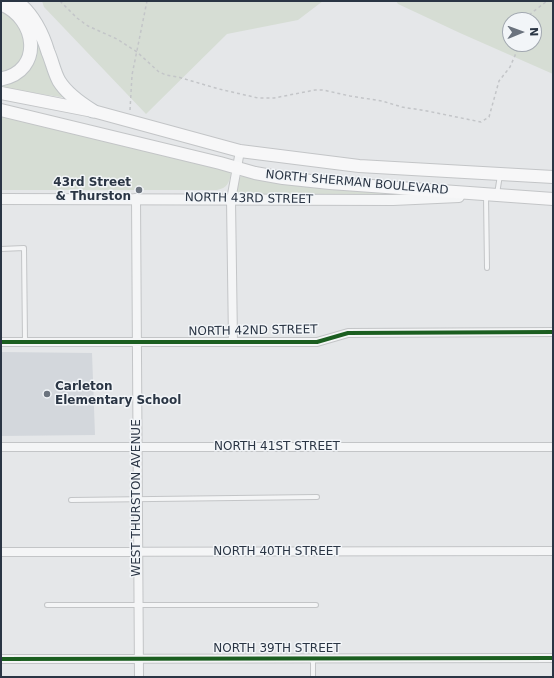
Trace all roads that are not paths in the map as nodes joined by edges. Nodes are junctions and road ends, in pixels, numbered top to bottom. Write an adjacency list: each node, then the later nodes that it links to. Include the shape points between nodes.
1 (16, 1): 6 (main road, via 27,10 35,22 59,80 69,94)
2 (1, 4): 3 (main road, via 22,20 31,43 30,56 24,66)
3 (1, 80)
4 (1, 93): 6 (main road, NORTH SHERMAN BOULEVARD)
5 (1, 110): 8 (main road, NORTH SHERMAN BOULEVARD)
6 (93, 111): 7 (main road, NORTH SHERMAN BOULEVARD)
7 (240, 151): 8 (street); 9 (main road, NORTH SHERMAN BOULEVARD, via 359,166)
8 (238, 168): 11 (main road, NORTH SHERMAN BOULEVARD, via 306,180); 15 (street)
9 (500, 175): 10 (main road, NORTH SHERMAN BOULEVARD); 11 (lane)
10 (553, 177)
11 (491, 195): 14 (main road, NORTH SHERMAN BOULEVARD); 15 (street, NORTH 43RD STREET, via 393,200); 17 (lane)
12 (136, 198): 13 (street, NORTH 43RD STREET); 15 (street, NORTH 43RD STREET); 19 (street, WEST THURSTON AVENUE)
13 (1, 199)
14 (553, 199)
15 (231, 200): 22 (street)
16 (1, 249): 21 (lane, via 24,248)
17 (487, 268)
18 (553, 332): 22 (street, NORTH 42ND STREET, via 348,333 317,342)
19 (137, 341): 21 (street, NORTH 42ND STREET); 22 (street, NORTH 42ND STREET); 25 (street, WEST THURSTON AVENUE)
20 (1, 342): 21 (street, NORTH 42ND STREET)
21 (25, 342)
22 (233, 342)
23 (553, 446): 25 (street, NORTH 41ST STREET)
24 (1, 447): 25 (street, NORTH 41ST STREET)
25 (137, 447): 27 (street, WEST THURSTON AVENUE)
26 (317, 497): 27 (lane)
27 (138, 498): 28 (lane); 31 (street, WEST THURSTON AVENUE)
28 (71, 500)
29 (553, 551): 31 (street, NORTH 40TH STREET)
30 (1, 552): 31 (street, NORTH 40TH STREET)
31 (138, 552): 34 (street, WEST THURSTON AVENUE)
32 (47, 605): 34 (lane)
33 (316, 605): 34 (lane)
34 (138, 606): 37 (street, WEST THURSTON AVENUE)
35 (553, 658): 38 (street, NORTH 39TH STREET)
36 (1, 659): 37 (street, NORTH 39TH STREET)
37 (139, 659): 38 (street, NORTH 39TH STREET); 39 (street, WEST THURSTON AVENUE)
38 (313, 659): 40 (lane)
39 (139, 677)
40 (313, 677)

